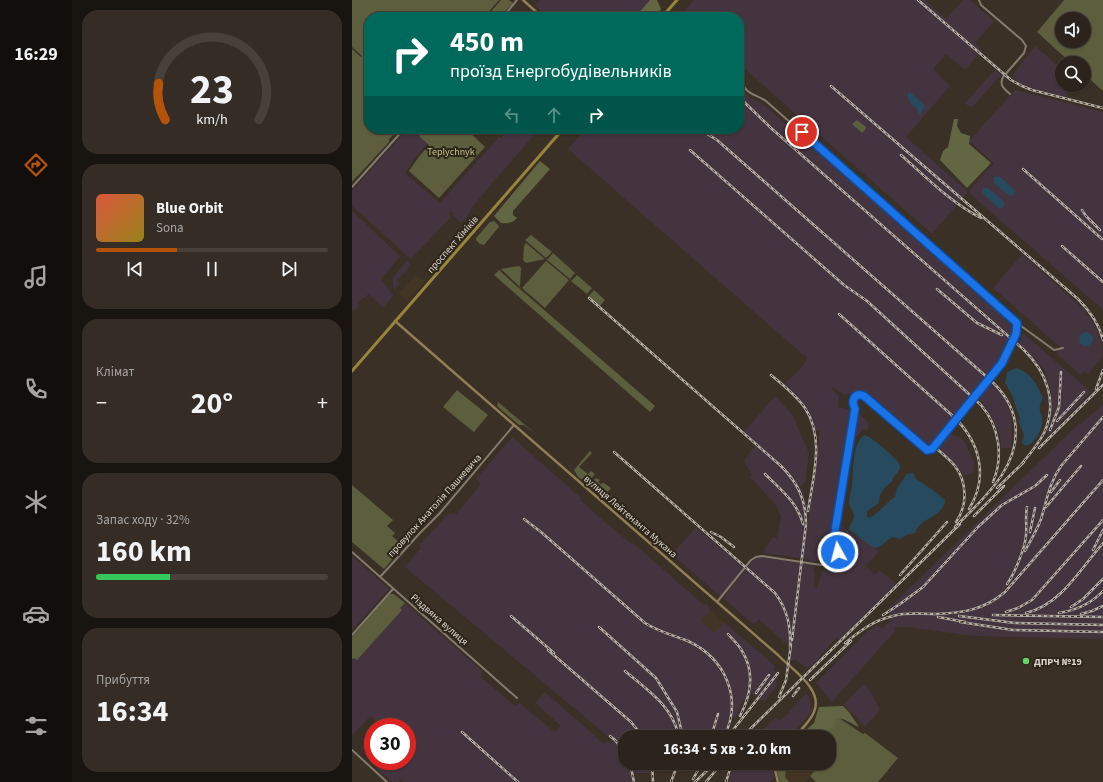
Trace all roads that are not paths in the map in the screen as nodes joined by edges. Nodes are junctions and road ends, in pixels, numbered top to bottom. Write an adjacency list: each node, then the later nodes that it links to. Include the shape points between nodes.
1 (517, 0): 5 (street)
2 (523, 0): 6 (main road)
3 (677, 0): 7 (main road)
4 (979, 0): 9 (street, via 981,5 1026,46 1024,53 1001,81 1002,87)
5 (506, 12)
6 (536, 12)
7 (667, 12)
8 (744, 88): 14 (street, via 766,101)
9 (1010, 94)
10 (400, 134): 12 (street)
11 (559, 134): 13 (main road, проспект Хіміків)
12 (352, 187)
13 (395, 321): 16 (main road, проспект Хіміків); 17 (main road, вулиця Лейтенанта Мукана)
14 (1017, 323): 15 (street, via 1054,350); 21 (street, via 1016,334 1002,363 932,449 927,450 864,396 856,395 852,400 855,409 835,531 838,552 829,564 821,565 767,556 756,557)
15 (1063, 348)
16 (352, 371)
17 (514, 425): 19 (street, провулок Анатолія Пашкевича, via 439,514); 21 (main road, вулиця Лейтенанта Мукана)
18 (352, 552): 19 (street, Різдвяна вулиця)
19 (380, 577): 20 (street, Різдвяна вулиця)
20 (393, 589): 22 (street); 23 (street, Різдвяна вулиця)
21 (717, 602): 24 (main road, вулиця Лейтенанта Мукана, via 805,680 812,690 816,701 814,711)
22 (352, 635)
23 (517, 698)
24 (801, 730)
25 (352, 750): 27 (street)
26 (775, 770): 28 (main road)
27 (387, 782)
28 (778, 782)

